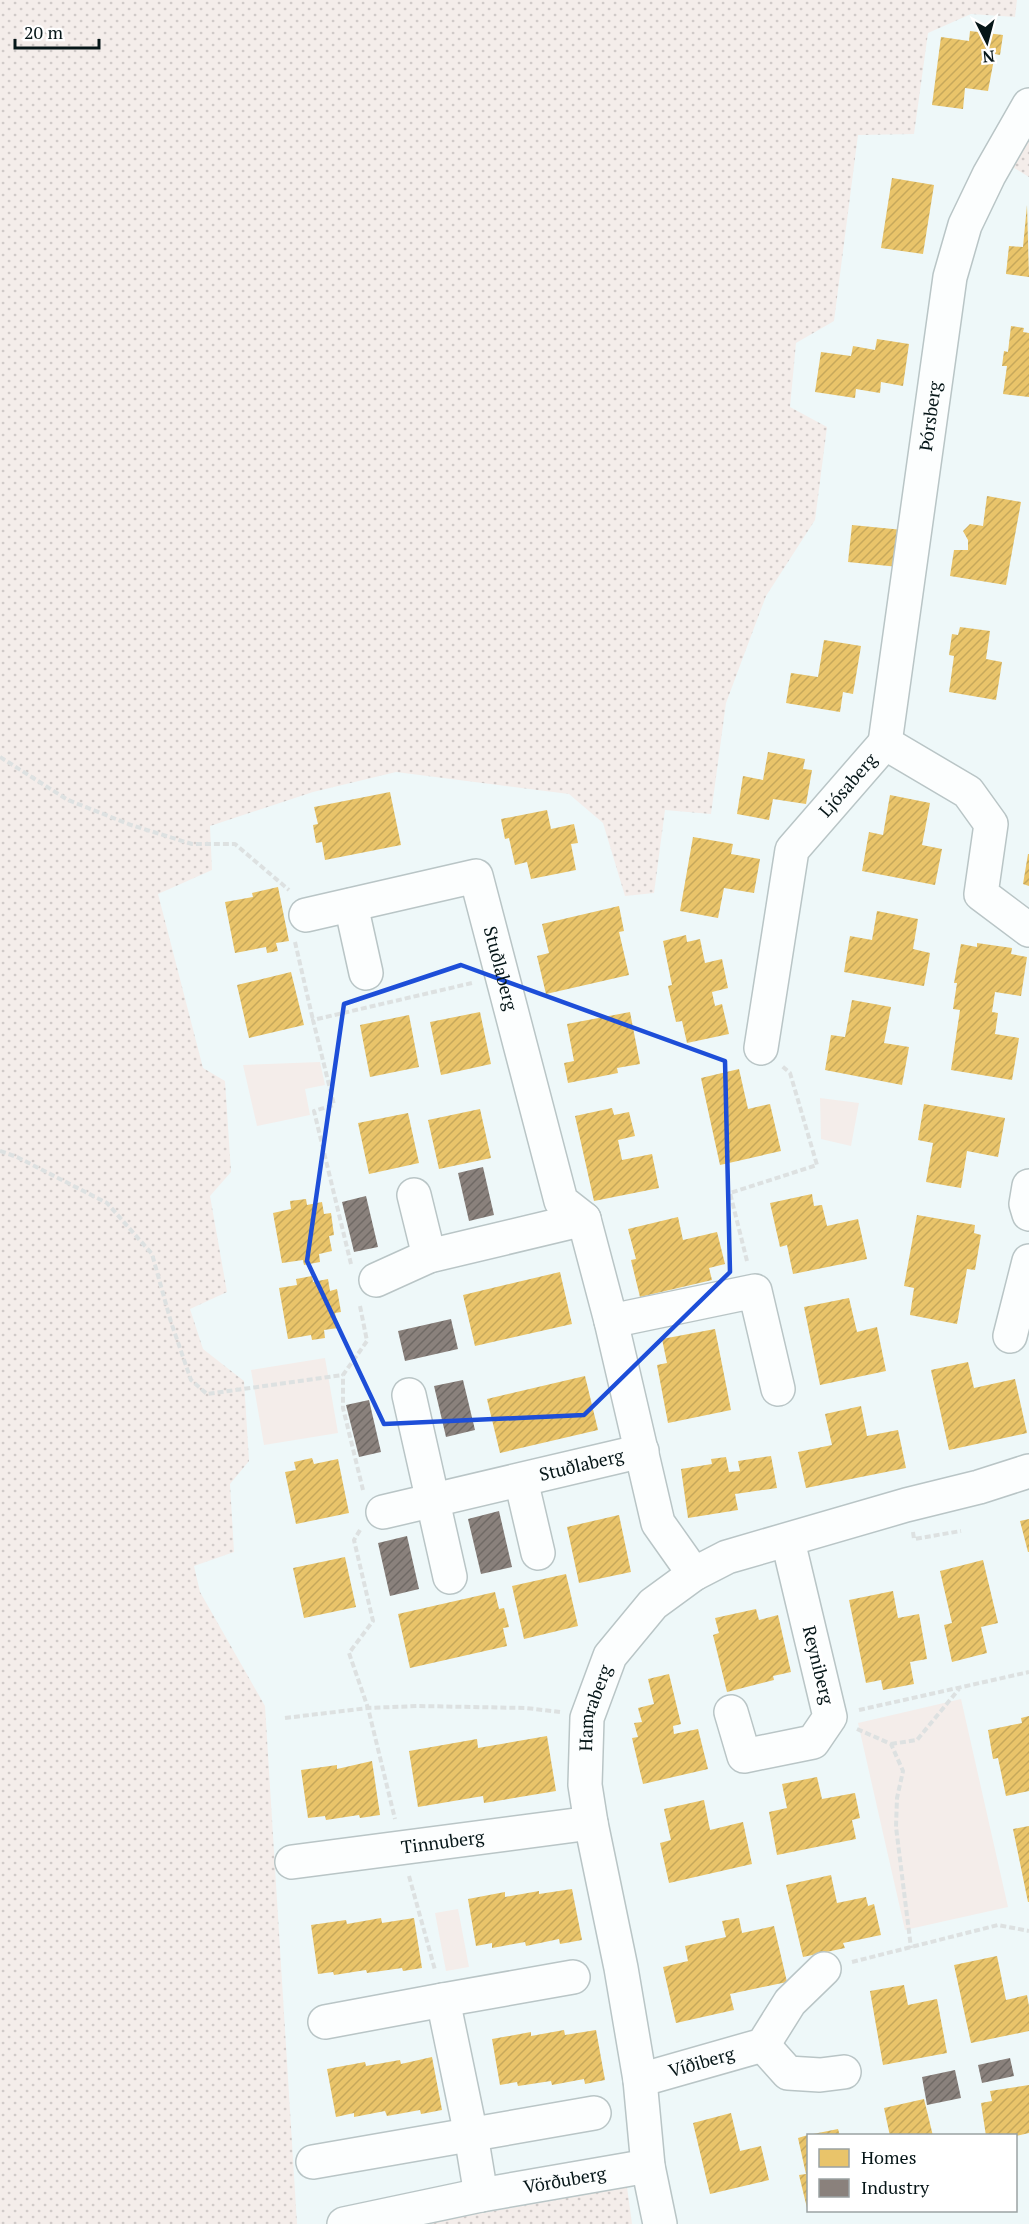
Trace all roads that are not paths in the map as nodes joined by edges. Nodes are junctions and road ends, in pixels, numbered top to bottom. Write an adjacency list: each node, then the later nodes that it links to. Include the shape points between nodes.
1 (1029, 105): 2 (street, Þórsberg, via 965,225 950,277)
2 (885, 743): 5 (street, Ljósaberg, via 968,792 991,824 981,894); 7 (street, Ljósaberg, via 792,850)
3 (351, 905): 4 (street, Stuðlaberg); 6 (street); 11 (street, Stuðlaberg, via 476,876 561,1201)
4 (299, 923)
5 (1029, 930)
6 (366, 973)
7 (761, 1048)
8 (1029, 1186): 10 (street)
9 (414, 1195): 12 (street)
10 (1029, 1214)
11 (584, 1219): 12 (street); 15 (street, Stuðlaberg)
12 (429, 1256): 14 (street)
13 (1029, 1261): 16 (street)
14 (362, 1282)
15 (611, 1321): 17 (street, via 755,1291); 19 (street, Stuðlaberg)
16 (1010, 1336)
17 (778, 1389)
18 (409, 1395): 22 (street)
19 (642, 1451): 21 (street, Stuðlaberg); 26 (street, Stuðlaberg, via 658,1523)
20 (1029, 1471): 24 (street, Hamraberg)
21 (521, 1480): 22 (street, Stuðlaberg); 25 (street, Stuðlaberg)
22 (433, 1500): 23 (street, Stuðlaberg); 27 (street)
23 (370, 1510)
24 (788, 1541): 26 (street, Hamraberg, via 727,1557); 28 (street, Reyniberg, via 830,1717 813,1742 744,1756)
25 (538, 1552)
26 (694, 1574): 29 (street, Hamraberg, via 653,1604 610,1656 587,1718 585,1785)
27 (450, 1577)
28 (731, 1712)
29 (591, 1823): 30 (street, Tinnuberg); 37 (street, Hamraberg)
30 (292, 1862)
31 (824, 1969): 35 (street, via 790,2002)
32 (573, 1977): 33 (street)
33 (443, 2000): 34 (street); 39 (street)
34 (325, 2022)
35 (763, 2045): 36 (street, via 788,2073); 37 (street, Víðiberg)
36 (844, 2072)
37 (640, 2080): 41 (street, Hamraberg)
38 (594, 2113): 39 (street)
39 (471, 2135): 40 (street); 42 (street)
40 (313, 2162)
41 (648, 2166): 42 (street, Vörðuberg); 44 (street, Hamraberg)
42 (480, 2195): 43 (street, Vörðuberg)
43 (344, 2224)
44 (660, 2224)

